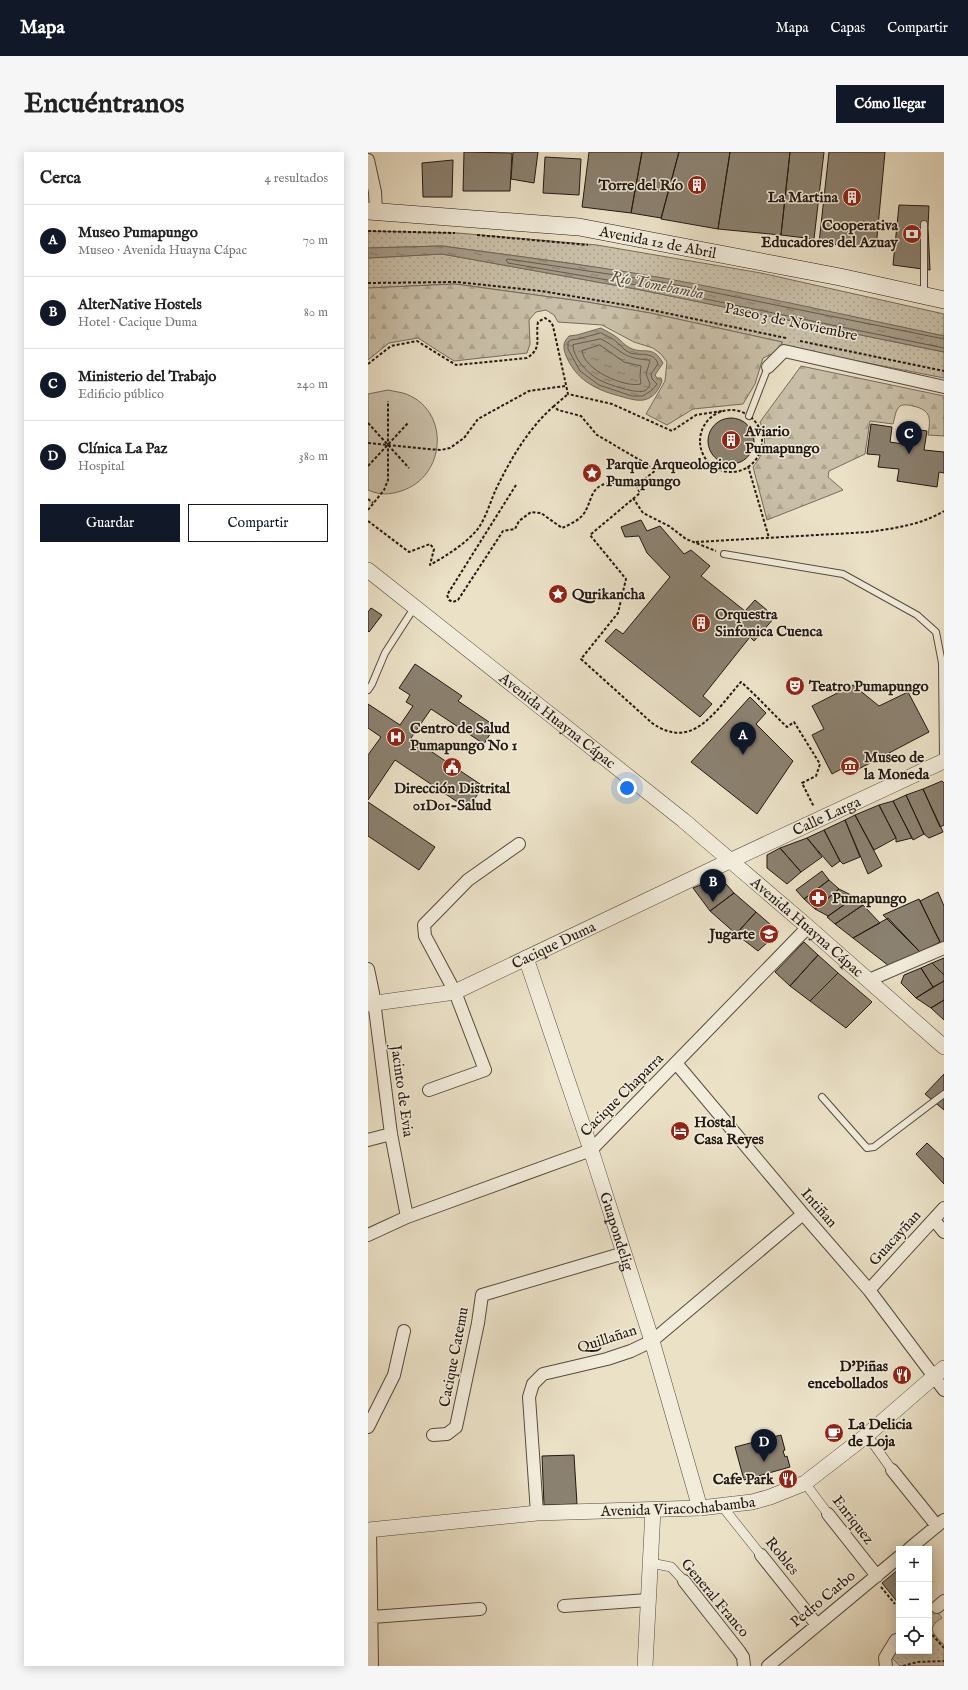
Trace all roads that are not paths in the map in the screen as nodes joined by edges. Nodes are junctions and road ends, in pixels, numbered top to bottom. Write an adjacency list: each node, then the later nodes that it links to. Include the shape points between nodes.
1 (368, 160): 2 (street, via 375,192)
2 (372, 211): 4 (main road, Avenida 12 de Abril, via 579,228 840,277)
3 (924, 224): 4 (lane)
4 (924, 296): 5 (main road, Avenida 12 de Abril)
5 (944, 300)
6 (768, 367): 7 (street, Paseo 3 de Noviembre, via 784,351); 8 (lane)
7 (944, 387)
8 (749, 416)
9 (724, 554): 13 (lane, via 843,574 917,615 936,632 942,663)
10 (368, 570): 11 (street, Avenida Huayna Cápac)
11 (415, 606): 12 (lane, via 385,653); 15 (street, Avenida Huayna Cápac)
12 (368, 690)
13 (943, 762): 15 (street, Calle Larga)
14 (519, 844): 21 (street, via 468,880 424,925 425,936)
15 (731, 860): 16 (street, Avenida Huayna Cápac); 18 (street, Cacique Duma)
16 (808, 927): 20 (street, Avenida Huayna Cápac); 24 (street, Cacique Chaparra)
17 (944, 948): 20 (street)
18 (526, 958): 21 (street, Cacique Duma); 30 (street, Guapondelig)
19 (368, 969): 22 (street, Jacinto de Evia)
20 (869, 980): 23 (street, Avenida Huayna Cápac)
21 (455, 992): 22 (street, Cacique Duma); 25 (street, via 485,1070)
22 (371, 1004): 28 (street, Jacinto de Evia)
23 (944, 1046)
24 (676, 1063): 30 (street, Cacique Chaparra); 32 (street, Intiñan)
25 (429, 1090)
26 (944, 1094): 27 (lane, via 874,1147 867,1148)
27 (822, 1097)
28 (391, 1134): 29 (street); 33 (street, Jacinto de Evia)
29 (368, 1140)
30 (591, 1150): 33 (street, Cacique Chaparra); 37 (street, Guapondelig)
31 (944, 1208): 34 (street, Guacayñan)
32 (803, 1214): 38 (street, Intiñan); 40 (street, Quillañan)
33 (408, 1218): 36 (street, Cacique Chaparra)
34 (934, 1220): 35 (street); 38 (street, Guacayñan)
35 (944, 1232)
36 (368, 1235)
37 (624, 1253): 40 (street, Guapondelig); 44 (street, Cacique Catemu, via 482,1295 456,1427 447,1434)
38 (869, 1290): 41 (street, Intiñan)
39 (404, 1332): 43 (street, via 394,1375)
40 (652, 1341): 49 (street, Guapondelig); 51 (street, Quillañan, via 607,1359 543,1374 532,1384 529,1397)
41 (938, 1372): 42 (street, Intiñan); 45 (street, Avenida Viracochabamba)
42 (944, 1390)
43 (368, 1427)
44 (433, 1435)
45 (866, 1435): 46 (street); 47 (street, Avenida Viracochabamba)
46 (892, 1470): 53 (street)
47 (805, 1483): 48 (street, Avenida Viracochabamba, via 752,1502); 52 (street, Enriquez)
48 (722, 1506): 49 (street, Avenida Viracochabamba); 56 (street, Robles)
49 (700, 1508): 50 (street, Avenida Viracochabamba)
50 (653, 1510): 51 (street, Avenida Viracochabamba); 58 (street)
51 (537, 1512): 54 (street, Avenida Viracochabamba)
52 (828, 1514): 59 (street, Enriquez)
53 (940, 1523): 55 (street)
54 (369, 1530): 64 (street)
55 (913, 1546)
56 (761, 1555): 65 (street, Robles)
57 (896, 1560): 59 (street, Pedro Carbo)
58 (651, 1563): 60 (street, General Franco, via 671,1567); 61 (street)
59 (875, 1577): 65 (street, Pedro Carbo)
60 (684, 1581): 69 (street, General Franco, via 739,1651)
61 (648, 1600): 62 (street); 68 (street)
62 (564, 1606)
63 (480, 1609): 64 (street)
64 (372, 1617): 67 (street)
65 (817, 1625): 70 (street, Pedro Carbo)
66 (896, 1640): 71 (street, via 885,1658)
67 (372, 1666)
68 (646, 1666)
69 (744, 1666)
70 (768, 1666)
71 (886, 1666)

